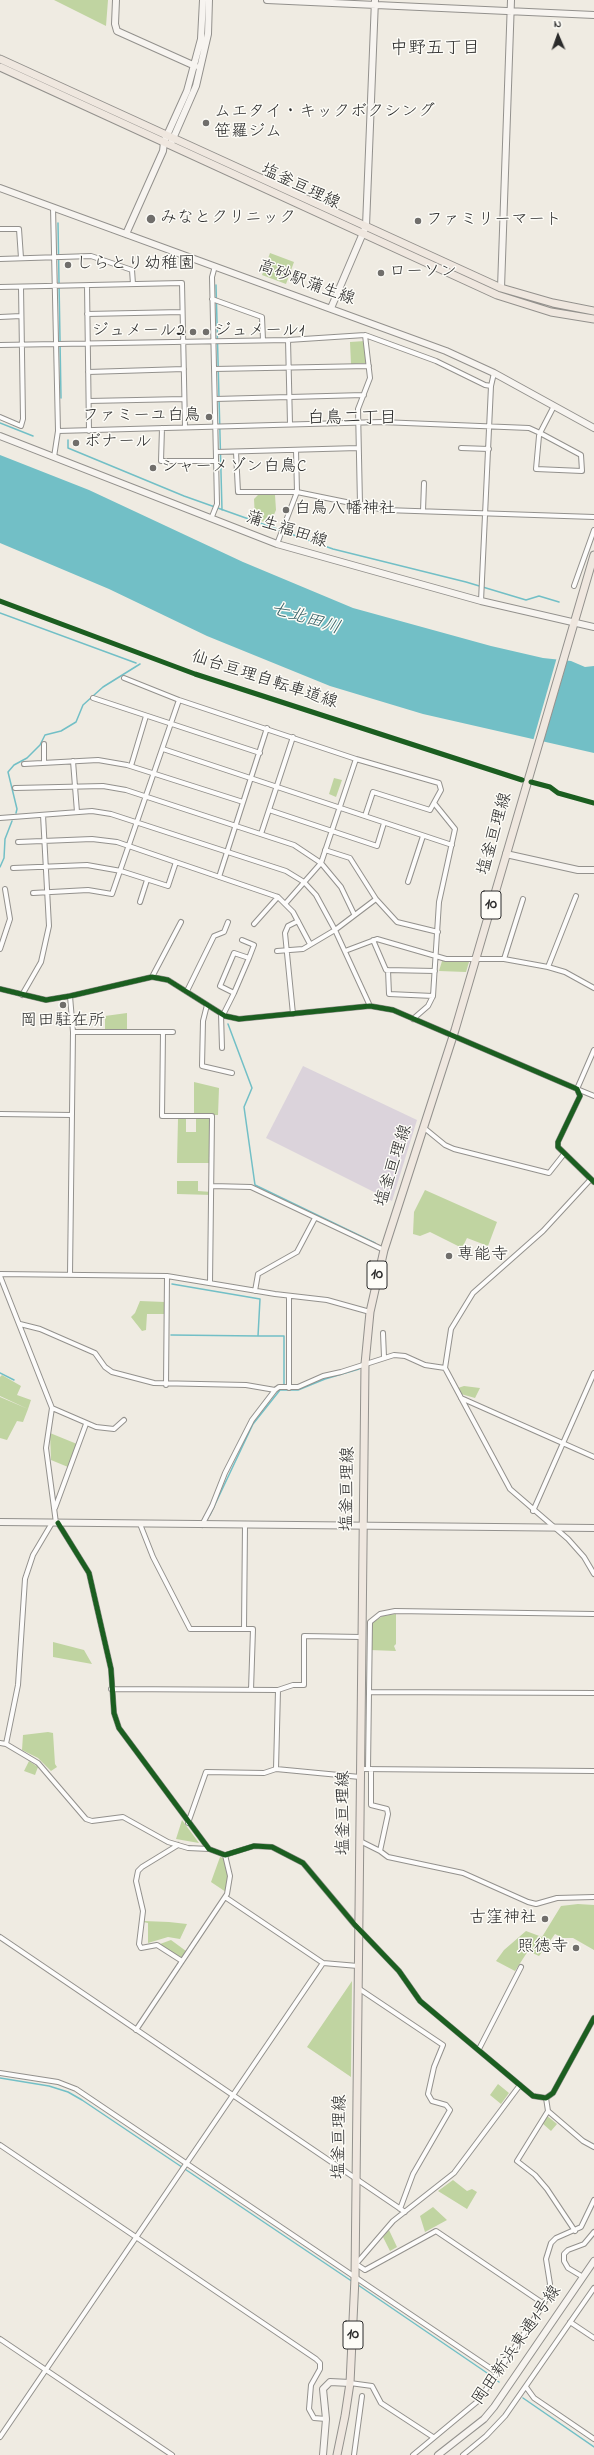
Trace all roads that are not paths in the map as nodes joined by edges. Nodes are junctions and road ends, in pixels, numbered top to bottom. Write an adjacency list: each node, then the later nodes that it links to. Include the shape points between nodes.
1 (116, 0): 10 (street, via 117,30)
2 (203, 0): 10 (street, via 201,39)
3 (209, 0): 12 (street, via 208,34 196,86)
4 (267, 0): 6 (street)
5 (511, 0): 7 (street)
6 (375, 3): 7 (street); 15 (street)
7 (511, 11): 8 (street); 28 (street)
8 (594, 15)
9 (0, 59): 12 (main road, 塩釜亘理線)
10 (195, 66): 12 (street)
11 (0, 67): 12 (main road, 塩釜亘理線)
12 (169, 140): 15 (main road, 塩釜亘理線); 17 (street); 18 (main road, 塩釜亘理線)
13 (0, 188): 14 (street, 高砂駅蒲生線)
14 (53, 207): 17 (street, 高砂駅蒲生線); 19 (street)
15 (366, 226): 18 (street); 28 (main road, 塩釜亘理線)
16 (0, 229): 21 (street, via 18,229)
17 (126, 234): 22 (street, 高砂駅蒲生線)
18 (364, 234): 30 (street); 36 (main road, 塩釜亘理線, via 496,295 551,312)
19 (57, 257): 21 (street); 23 (street, via 91,256 119,265 132,270); 24 (street)
20 (0, 258): 21 (street)
21 (21, 258)
22 (215, 266): 29 (street, via 212,277); 30 (street, 高砂駅蒲生線)
23 (133, 284): 25 (street); 32 (street, via 182,283)
24 (57, 286): 25 (street); 27 (street); 43 (street)
25 (86, 286): 33 (street)
26 (0, 287): 27 (street)
27 (21, 287): 34 (street)
28 (500, 288): 31 (main road, 塩釜亘理線, via 553,303)
29 (216, 301): 38 (street, via 262,317); 40 (street)
30 (331, 308): 51 (street, 高砂駅蒲生線, via 446,351)
31 (594, 310)
32 (182, 312): 33 (street); 41 (street)
33 (87, 314): 42 (street)
34 (21, 316): 35 (street); 45 (street)
35 (0, 317)
36 (594, 319)
37 (365, 335): 39 (street); 46 (street); 52 (street, via 436,361)
38 (263, 340): 39 (street); 40 (street)
39 (288, 340): 47 (street)
40 (216, 341): 41 (street); 49 (street)
41 (183, 342): 42 (street); 48 (street)
42 (88, 343): 43 (street); 50 (street)
43 (58, 344): 45 (street); 68 (street)
44 (0, 345): 45 (street)
45 (22, 345): 59 (street, via 23,420 21,426)
46 (369, 366): 47 (street); 53 (street, via 370,378)
47 (288, 367): 49 (street); 54 (street)
48 (184, 369): 50 (street); 56 (street)
49 (217, 369): 55 (street)
50 (88, 372): 57 (street)
51 (494, 373): 52 (street); 58 (street, 高砂駅蒲生線)
52 (491, 386): 63 (street)
53 (364, 395): 54 (street); 60 (street, via 358,410)
54 (289, 397): 55 (street); 61 (street)
55 (218, 398): 62 (street)
56 (184, 399): 57 (street); 64 (street)
57 (89, 402): 67 (street)
58 (554, 406): 66 (street, 高砂駅蒲生線); 69 (street)
59 (0, 417)
60 (358, 422): 61 (street); 63 (street); 71 (street)
61 (290, 424): 62 (street)
62 (218, 426): 64 (street); 75 (street)
63 (490, 426): 69 (street, via 529,428); 73 (street)
64 (185, 427): 65 (street)
65 (162, 428): 67 (street); 78 (street, via 161,461)
66 (594, 428)
67 (89, 431): 68 (street)
68 (58, 432): 77 (street)
69 (540, 433): 69 (street, via 581,455 582,471 536,469)
70 (0, 436): 77 (street, 蒲生福田線)
71 (358, 448): 74 (street); 81 (street)
72 (461, 448): 73 (street)
73 (489, 449): 83 (street)
74 (296, 450): 76 (street); 80 (street)
75 (219, 452): 76 (street); 78 (street)
76 (236, 452): 80 (street, via 238,492)
77 (54, 457): 85 (street, 蒲生福田線)
78 (216, 461): 85 (street, via 217,505)
79 (424, 483): 82 (street)
80 (297, 492): 81 (street); 87 (street)
81 (360, 504): 82 (street, via 385,510)
82 (423, 511): 83 (street)
83 (487, 513): 84 (street); 90 (street)
84 (594, 517)
85 (210, 520): 87 (street, 蒲生福田線)
86 (594, 530): 89 (street)
87 (277, 544): 90 (street, 蒲生福田線)
88 (594, 555): 91 (main road, 塩釜亘理線 / 10)
89 (574, 586)
90 (481, 601): 91 (street, 蒲生福田線)
91 (572, 624): 92 (street, 蒲生福田線); 134 (main road, 塩釜亘理線 / 10)
92 (594, 627)
93 (124, 678): 95 (street)
94 (93, 698): 96 (street)
95 (179, 700): 97 (street); 98 (street)
96 (146, 716): 97 (street); 107 (street)
97 (171, 725): 101 (street); 102 (street)
98 (268, 728): 99 (street); 102 (street)
99 (293, 737): 103 (street); 111 (street)
100 (44, 744): 105 (street)
101 (163, 749): 108 (street); 109 (street)
102 (260, 753): 109 (street)
103 (356, 759): 115 (street, via 439,783 441,790); 116 (street)
104 (73, 762): 105 (street); 107 (street, via 98,760); 110 (street)
105 (44, 763): 106 (street)
106 (24, 764)
107 (131, 766): 108 (street)
108 (154, 773): 113 (street); 114 (street)
109 (251, 778): 111 (street); 114 (street)
110 (75, 786): 112 (street); 113 (street, via 103,786); 118 (street)
111 (276, 787): 116 (street); 117 (street)
112 (15, 788)
113 (147, 796): 122 (street); 124 (street)
114 (243, 802): 124 (street)
115 (434, 803): 120 (street, via 430,810 373,792); 130 (street, via 455,829)
116 (339, 808): 120 (street); 125 (street)
117 (269, 810): 125 (street); 126 (street)
118 (77, 812): 119 (street); 122 (street, via 92,811)
119 (43, 815): 121 (street); 128 (street)
120 (365, 816): 123 (street)
121 (0, 818)
122 (138, 821): 131 (street); 133 (street)
123 (384, 823): 125 (street, via 376,846); 127 (street)
124 (236, 826): 126 (street); 133 (street)
125 (331, 831): 132 (street)
126 (261, 834): 136 (street, via 294,845)
127 (423, 836): 130 (street); 144 (street)
128 (45, 841): 129 (street); 131 (street, via 92,839); 137 (street)
129 (18, 842)
130 (452, 845): 160 (street, via 439,902)
131 (129, 846): 135 (street); 139 (street)
132 (325, 850): 136 (street); 150 (street, via 350,858)
133 (227, 851): 141 (street); 143 (street, via 286,871)
134 (506, 854): 140 (street, via 578,870); 171 (main road, 塩釜亘理線 / 10)
135 (176, 862): 141 (street); 142 (street, via 168,886)
136 (321, 863): 143 (street); 154 (street, via 341,887)
137 (46, 867): 138 (street); 139 (street, via 87,865); 146 (street)
138 (12, 868)
139 (121, 870): 142 (street); 146 (street, via 112,894 88,890)
140 (594, 870)
141 (219, 877): 149 (street)
142 (147, 880): 152 (street)
143 (304, 882): 153 (street); 159 (street, via 316,895)
144 (408, 882)
145 (5, 888): 164 (street, via 10,919)
146 (47, 892): 147 (street); 180 (street, via 49,926 41,962)
147 (33, 893)
148 (576, 896): 172 (street)
149 (278, 897): 153 (street); 158 (street)
150 (376, 899): 154 (street); 160 (street, via 397,922)
151 (523, 900): 170 (street)
152 (140, 902)
153 (285, 904): 155 (street)
154 (354, 914): 159 (street)
155 (298, 921): 163 (street); 165 (street, via 286,930)
156 (181, 922): 175 (street)
157 (228, 922): 178 (street, via 224,932 214,936)
158 (254, 924)
159 (335, 930): 163 (street); 167 (street)
160 (438, 932): 168 (street)
161 (242, 940): 169 (street, via 254,945)
162 (373, 940): 167 (street); 168 (street, via 405,945); 173 (street)
163 (310, 944): 165 (street, via 303,949)
164 (0, 949)
165 (286, 950): 166 (street); 186 (street)
166 (277, 951)
167 (345, 951): 184 (street)
168 (436, 956): 171 (street); 174 (street)
169 (249, 958): 179 (street); 179 (street, via 234,952 220,986)
170 (504, 959): 171 (street); 172 (street)
171 (475, 960): 191 (main road, 塩釜亘理線 / 10)
172 (548, 967): 176 (street, via 565,972)
173 (388, 970): 174 (street); 182 (street, via 389,994)
174 (436, 971): 182 (street)
175 (152, 977): 178 (street, via 168,980); 181 (street)
176 (594, 988)
177 (0, 989): 180 (street)
178 (187, 991): 183 (street)
179 (234, 993): 185 (street)
180 (22, 995): 181 (street, via 46,1000)
181 (70, 996): 188 (street)
182 (433, 996): 187 (street, via 428,1006)
183 (207, 1005): 185 (street); 194 (street, via 203,1021 202,1066)
184 (370, 1006): 186 (street); 187 (street, via 392,1010)
185 (222, 1014): 186 (street, via 239,1019); 192 (street)
186 (293, 1014)
187 (413, 1018): 191 (street)
188 (73, 1032): 189 (street); 198 (street)
189 (163, 1032): 190 (street); 202 (street, via 162,1116 212,1116)
190 (173, 1032)
191 (453, 1034): 195 (street); 199 (main road, 塩釜亘理線 / 10)
192 (222, 1048)
193 (594, 1050): 195 (street)
194 (232, 1073)
195 (577, 1089): 196 (street); 200 (street, via 580,1096 558,1142 558,1147)
196 (594, 1096)
197 (0, 1114): 198 (street)
198 (72, 1115): 205 (street)
199 (423, 1127): 200 (street, via 454,1149 549,1173); 204 (main road, 塩釜亘理線 / 10)
200 (564, 1154): 201 (street)
201 (592, 1181): 216 (street, via 543,1231 473,1293 451,1329)
202 (212, 1186): 203 (street, via 251,1187); 208 (street)
203 (315, 1218): 204 (street); 209 (street, via 297,1252 258,1274)
204 (384, 1250): 211 (main road, 塩釜亘理線 / 10)
205 (70, 1274): 206 (street); 207 (street)
206 (0, 1275): 212 (street)
207 (167, 1276): 208 (street); 218 (street)
208 (210, 1283): 209 (street)
209 (255, 1291): 210 (street)
210 (289, 1296): 211 (street, via 327,1300); 219 (street)
211 (370, 1312): 215 (main road, 塩釜亘理線 / 10)
212 (20, 1324): 218 (street, via 40,1329 95,1353 112,1372); 222 (street)
213 (382, 1333): 214 (street)
214 (384, 1357): 215 (street); 216 (street, via 405,1356 425,1365)
215 (365, 1364): 219 (street); 234 (main road, 塩釜亘理線 / 10)
216 (445, 1368): 221 (street)
217 (594, 1373): 225 (street)
218 (166, 1385): 220 (street, via 246,1385)
219 (289, 1388): 220 (street, via 279,1387)
220 (275, 1390): 232 (street, via 252,1420)
221 (461, 1398): 225 (street); 228 (street, via 510,1489)
222 (52, 1408): 224 (street); 227 (street, via 46,1448)
223 (124, 1420): 224 (street, via 114,1429)
224 (86, 1424): 227 (street)
225 (562, 1443): 226 (street); 228 (street)
226 (594, 1457)
227 (54, 1510): 230 (street)
228 (534, 1510): 235 (street)
229 (0, 1522): 230 (street)
230 (55, 1523): 231 (street); 241 (street, via 89,1573 111,1669); 247 (street, via 33,1555 25,1579 18,1685)
231 (140, 1524): 232 (street); 239 (street, via 153,1557 190,1629)
232 (202, 1525): 233 (street)
233 (245, 1525): 234 (street); 239 (street)
234 (363, 1527): 235 (street); 240 (main road, 塩釜亘理線 / 10)
235 (554, 1528): 236 (street); 237 (street, via 584,1557)
236 (594, 1528)
237 (594, 1574)
238 (594, 1614): 244 (street, via 395,1611 380,1614 370,1622)
239 (244, 1629): 242 (street, via 253,1629)
240 (361, 1637): 243 (street, via 304,1636 304,1685 293,1684); 249 (main road, 塩釜亘理線 / 10)
241 (111, 1689): 242 (street); 253 (street, via 114,1713 125,1740)
242 (251, 1690): 243 (street)
243 (278, 1690): 248 (street)
244 (369, 1692): 245 (street); 250 (street)
245 (594, 1694)
246 (0, 1743): 247 (street)
247 (6, 1744): 255 (street, via 38,1763 86,1819 92,1821 123,1817)
248 (276, 1769): 252 (street); 253 (street, via 264,1773 206,1772)
249 (360, 1769): 250 (street); 252 (main road, 塩釜亘理線 / 10)
250 (370, 1769): 251 (street); 257 (street, via 372,1805 387,1809 388,1814)
251 (594, 1772)
252 (360, 1777): 254 (main road, 塩釜亘理線 / 10)
253 (188, 1823): 256 (street)
254 (360, 1841): 257 (street); 261 (main road, 塩釜亘理線 / 10)
255 (178, 1845): 256 (street, via 201,1850); 263 (street, via 142,1867 138,1871 136,1881 143,1911 139,1944 141,1948 157,1945)
256 (209, 1849): 258 (street)
257 (380, 1851): 260 (street, via 388,1857 463,1873 536,1904 564,1898)
258 (225, 1855): 259 (street, via 230,1876); 261 (street, via 263,1846 277,1848 294,1857 303,1863)
259 (225, 1897): 263 (street); 264 (street)
260 (594, 1897)
261 (359, 1929): 265 (main road, 塩釜亘理線 / 10); 270 (street, via 399,1971 420,2001)
262 (0, 1937): 269 (street)
263 (182, 1961): 269 (street)
264 (323, 1963): 265 (street); 273 (street)
265 (358, 1966): 267 (main road, 塩釜亘理線 / 10)
266 (521, 1967): 270 (street)
267 (358, 1988): 279 (main road, 塩釜亘理線 / 10); 281 (street, via 443,2045 434,2067 428,2094 432,2101 446,2105 450,2110 413,2174)
268 (594, 2018): 274 (street, via 553,2093)
269 (136, 2030): 273 (street)
270 (479, 2048): 272 (street)
271 (0, 2073): 278 (street, via 58,2082 76,2089)
272 (520, 2085): 274 (street, via 533,2096); 282 (street, via 454,2173)
273 (235, 2095): 278 (street); 279 (street)
274 (546, 2098): 275 (street)
275 (548, 2111): 277 (street, via 583,2141); 283 (street, via 517,2161 535,2175 547,2189)
276 (0, 2145): 285 (street)
277 (594, 2147)
278 (186, 2163): 285 (street); 288 (street)
279 (356, 2177): 281 (street); 287 (main road, 塩釜亘理線 / 10)
280 (594, 2200): 283 (street, via 581,2227)
281 (400, 2209): 282 (street)
282 (405, 2212): 287 (street, via 393,2221)
283 (575, 2231): 291 (street, via 556,2238 548,2250 550,2284)
284 (594, 2232): 289 (street, via 584,2244 564,2254 568,2268)
285 (137, 2236): 295 (street); 300 (street, via 316,2359 320,2363 320,2369 311,2385 309,2409 314,2418)
286 (594, 2261): 289 (street, 岡田新浜東通1号線)
287 (356, 2264): 288 (main road, 塩釜亘理線 / 10); 291 (street, via 365,2270 436,2231)
288 (355, 2276): 296 (street); 297 (main road, 塩釜亘理線 / 10)
289 (583, 2277): 309 (street, 岡田新浜東通1号線, via 494,2407 484,2419)
290 (594, 2288): 292 (street)
291 (544, 2304): 296 (street)
292 (570, 2322): 293 (street); 298 (street)
293 (594, 2338)
294 (0, 2339): 295 (street)
295 (46, 2371): 301 (street); 304 (street)
296 (496, 2372): 302 (street, via 478,2401)
297 (350, 2382): 300 (street, via 330,2382 324,2386); 302 (street, via 372,2386 381,2402); 306 (main road, 塩釜亘理線 / 10)
298 (526, 2387): 303 (street, via 534,2398); 310 (street, via 505,2416)
299 (362, 2396): 307 (street)
300 (326, 2420): 305 (street)
301 (0, 2437)
302 (433, 2438): 308 (street)
303 (594, 2439)
304 (172, 2455)
305 (323, 2455)
306 (337, 2455)
307 (354, 2455)
308 (413, 2455)
309 (438, 2455)
310 (463, 2455)

